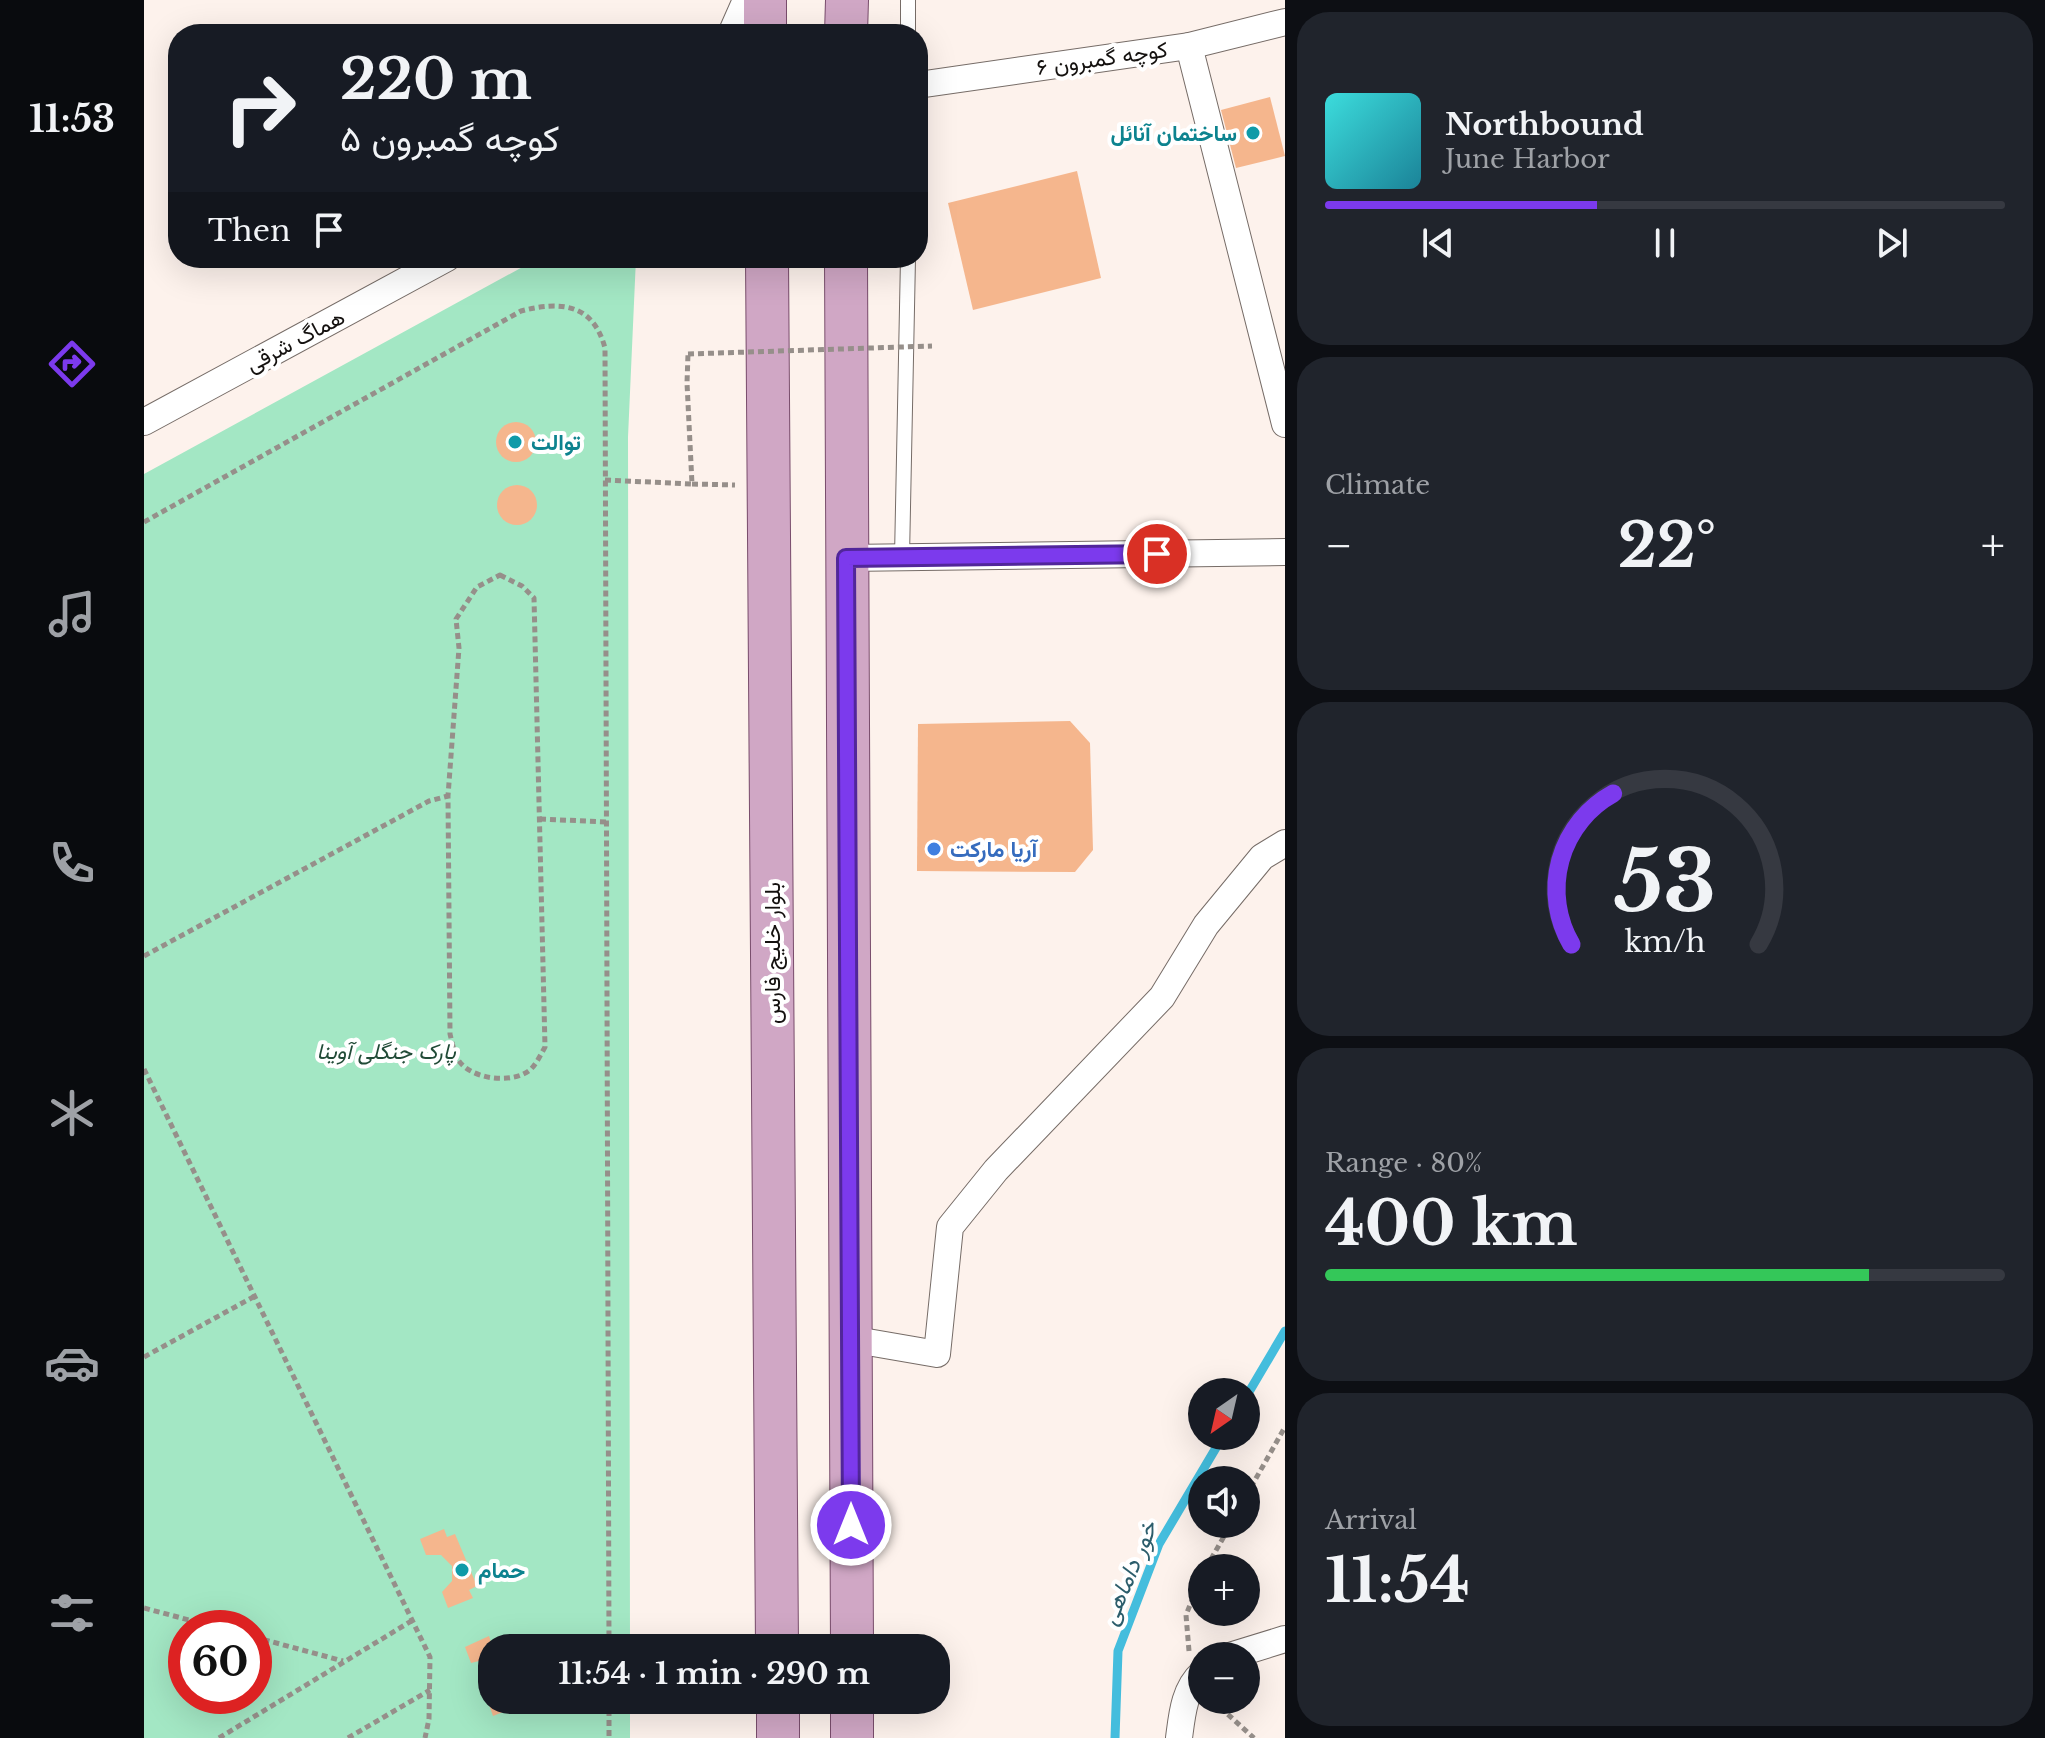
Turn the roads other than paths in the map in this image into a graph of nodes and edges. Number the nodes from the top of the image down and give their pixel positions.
1 (746, 0) edge
2 (765, 0) edge
3 (908, 0) edge
4 (1285, 22) edge
5 (735, 24) edge
6 (765, 24) edge
7 (908, 24) edge
8 (1189, 46) junction
9 (928, 84) edge
10 (429, 268) edge
11 (846, 268) edge
12 (908, 268) edge
13 (767, 277) edge
14 (144, 422) edge
15 (1285, 424) edge
16 (1285, 552) edge
17 (902, 557) junction
18 (846, 558) junction
19 (1285, 843) edge
20 (850, 1339) junction
21 (777, 1634) edge
22 (852, 1634) edge
23 (1285, 1639) edge
24 (1260, 1647) edge
25 (1188, 1708) edge
26 (778, 1714) edge
27 (852, 1714) edge
28 (778, 1738) edge
29 (852, 1738) edge
30 (1179, 1738) edge

1 - 5 street
2 - 6 main road
3 - 7 lane
4 - 8 street, کوچه گمبرون ۶
8 - 9 street, کوچه گمبرون ۶
8 - 15 street
10 - 14 street, هماگ شرقی
11 - 18 main road
12 - 17 lane
13 - 21 main road, بلوار خلیج فارس
16 - 17 street
17 - 18 street
18 - 20 main road
19 - 20 street
20 - 22 main road
23 - 24 street
25 - 30 street
26 - 28 main road
27 - 29 main road

